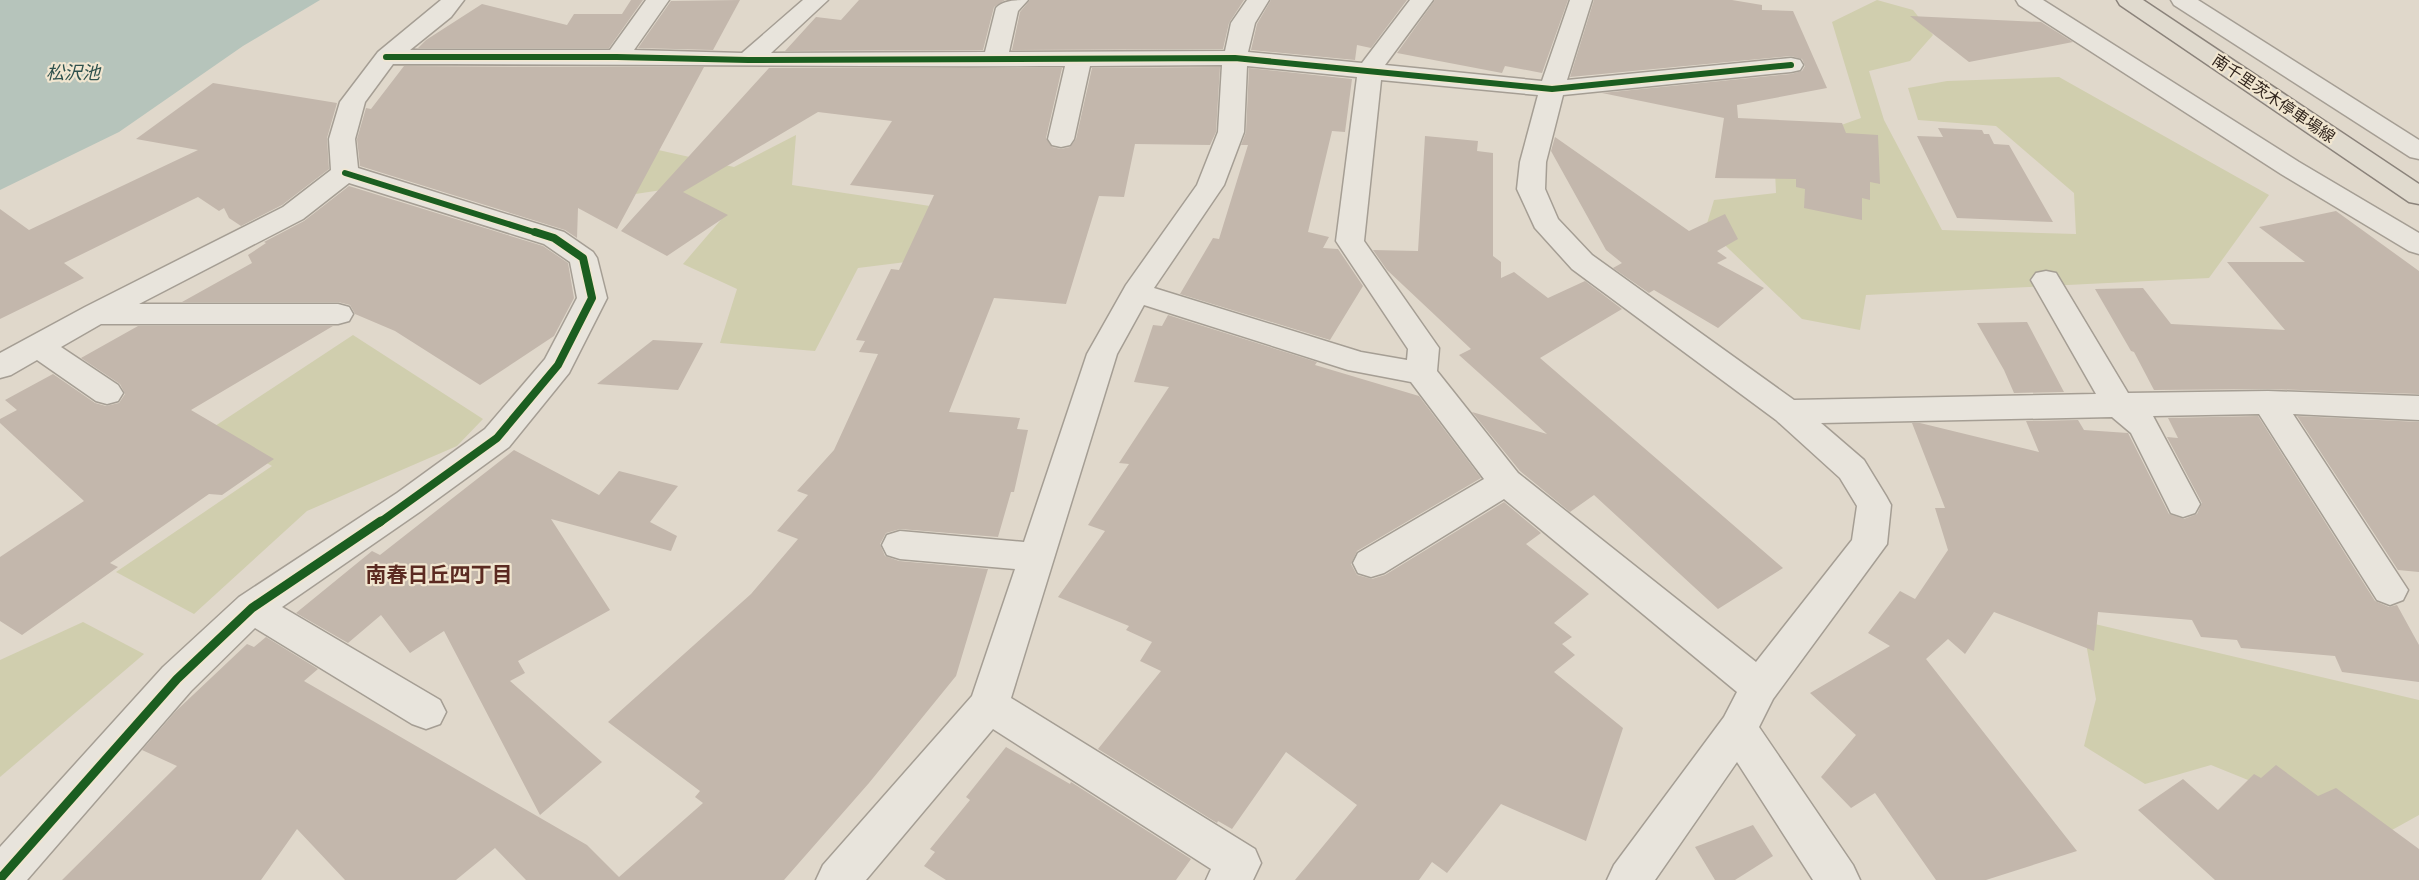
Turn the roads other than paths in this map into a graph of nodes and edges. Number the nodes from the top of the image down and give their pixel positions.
1 (453, 0) edge
2 (658, 0) edge
3 (817, 0) edge
4 (1017, 0) edge
5 (1258, 0) edge
6 (1422, 0) edge
7 (1581, 0) edge
8 (2027, 0) edge
9 (2128, 0) edge
10 (2182, 0) edge
11 (386, 57) junction
12 (617, 57) junction
13 (1235, 58) junction
14 (995, 59) junction
15 (1079, 59) junction
16 (748, 60) junction
17 (1791, 65) dead end
18 (1370, 69) junction
19 (1552, 89) junction
20 (1061, 139) dead end
21 (2419, 151) edge
22 (345, 173) junction
23 (2419, 196) edge
24 (2412, 235) edge
25 (2046, 280) dead end
26 (1136, 292) junction
27 (96, 314) junction
28 (338, 314) dead end
29 (38, 346) junction
30 (0, 367) edge
31 (1421, 373) junction
32 (107, 393) dead end
33 (2268, 402) junction
34 (2118, 404) junction
35 (2419, 408) edge
36 (1787, 412) junction
37 (1506, 482) junction
38 (2183, 504) dead end
39 (900, 545) dead end
40 (1037, 557) junction
41 (1371, 563) dead end
42 (2390, 590) dead end
43 (252, 608) junction
44 (1759, 687) junction
45 (989, 705) junction
46 (426, 712) dead end
47 (1738, 729) junction
48 (0, 879) edge
49 (838, 880) edge
50 (1228, 880) edge
51 (1629, 880) edge
52 (1838, 880) edge

1 - 11 street
2 - 12 street
3 - 16 street
4 - 14 street
5 - 13 street
6 - 18 street
7 - 19 street
8 - 24 street
9 - 23 main road, 南千里茨木停車場線
10 - 21 street
11 - 12 street
11 - 22 street
12 - 16 street
13 - 15 street
13 - 18 street
13 - 26 street
14 - 15 street
14 - 16 street
15 - 20 street
17 - 19 street
18 - 19 street
18 - 31 street
19 - 36 street
22 - 27 street
22 - 43 street
25 - 34 street
26 - 31 street
26 - 40 street
27 - 28 street
27 - 29 street
29 - 30 street
29 - 32 street
31 - 37 street
33 - 34 street
33 - 35 street
33 - 42 street
34 - 36 street
34 - 38 street
36 - 44 street
37 - 41 street
37 - 44 street
39 - 40 street
40 - 45 street
43 - 46 street
43 - 48 street
44 - 47 street
45 - 49 street
45 - 50 street
47 - 51 street
47 - 52 street

